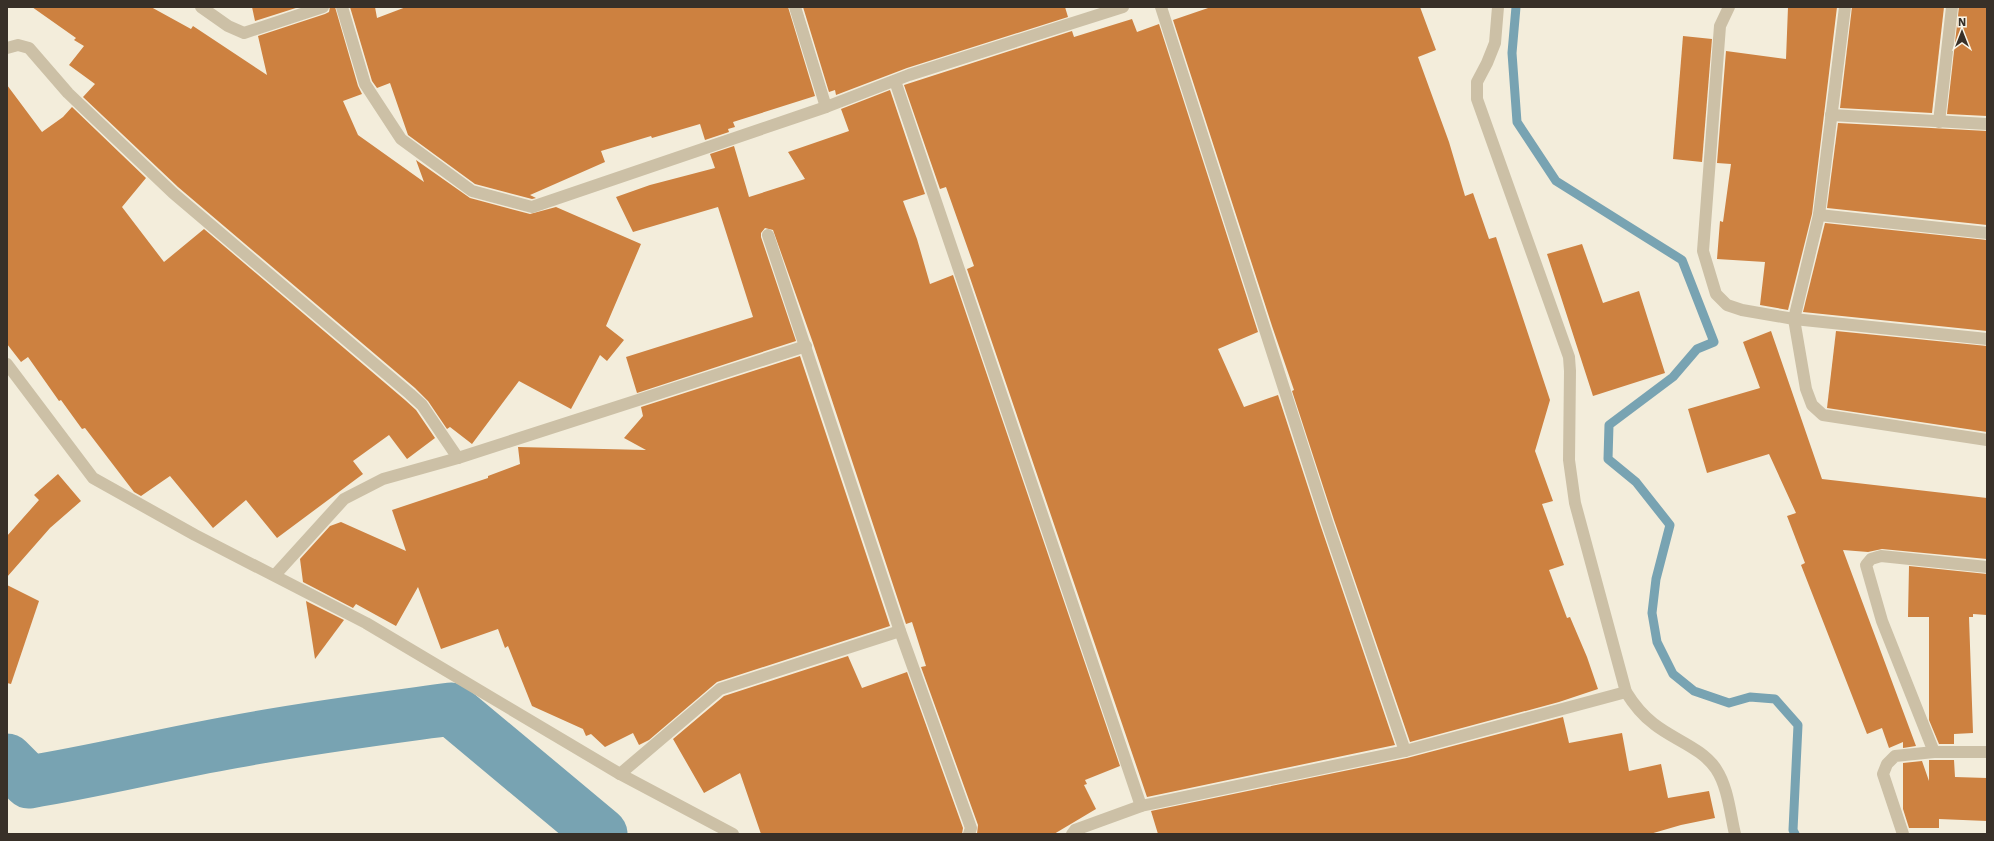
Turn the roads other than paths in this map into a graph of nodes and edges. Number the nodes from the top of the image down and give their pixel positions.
1 (202, 7) edge
2 (323, 7) edge
3 (342, 7) edge
4 (795, 7) edge
5 (1123, 7) edge
6 (1161, 7) edge
7 (1498, 7) edge
8 (1729, 7) edge
9 (1845, 7) edge
10 (1952, 7) edge
11 (7, 48) edge
12 (894, 82) junction
13 (826, 107) junction
14 (1831, 115) junction
15 (1939, 122) junction
16 (1987, 124) edge
17 (1820, 215) junction
18 (1987, 233) edge
19 (768, 235) dead end
20 (1794, 320) junction
21 (1987, 339) edge
22 (806, 346) junction
23 (7, 364) edge
24 (1987, 440) edge
25 (458, 458) junction
26 (1987, 567) edge
27 (275, 575) junction
28 (900, 631) junction
29 (1626, 692) junction
30 (1405, 751) junction
31 (1934, 752) junction
32 (1987, 752) edge
33 (620, 774) junction
34 (1141, 806) junction
35 (733, 834) edge
36 (969, 834) edge
37 (1072, 834) edge
38 (1735, 834) edge
39 (1902, 834) edge

1 - 2 street
3 - 13 street
4 - 13 street
5 - 12 street
6 - 30 street
7 - 29 street
8 - 20 street
9 - 14 street
10 - 15 street
11 - 25 street
12 - 13 street
12 - 34 street
14 - 15 street
14 - 17 street
15 - 16 street
17 - 18 street
17 - 20 street
19 - 22 street
20 - 21 street
20 - 24 street
22 - 25 street
22 - 28 street
23 - 27 street
25 - 27 street
26 - 31 street
27 - 33 street
28 - 33 street
28 - 36 street
29 - 30 street
29 - 38 street
30 - 34 street
31 - 32 street
31 - 39 street
33 - 35 street
34 - 37 street

